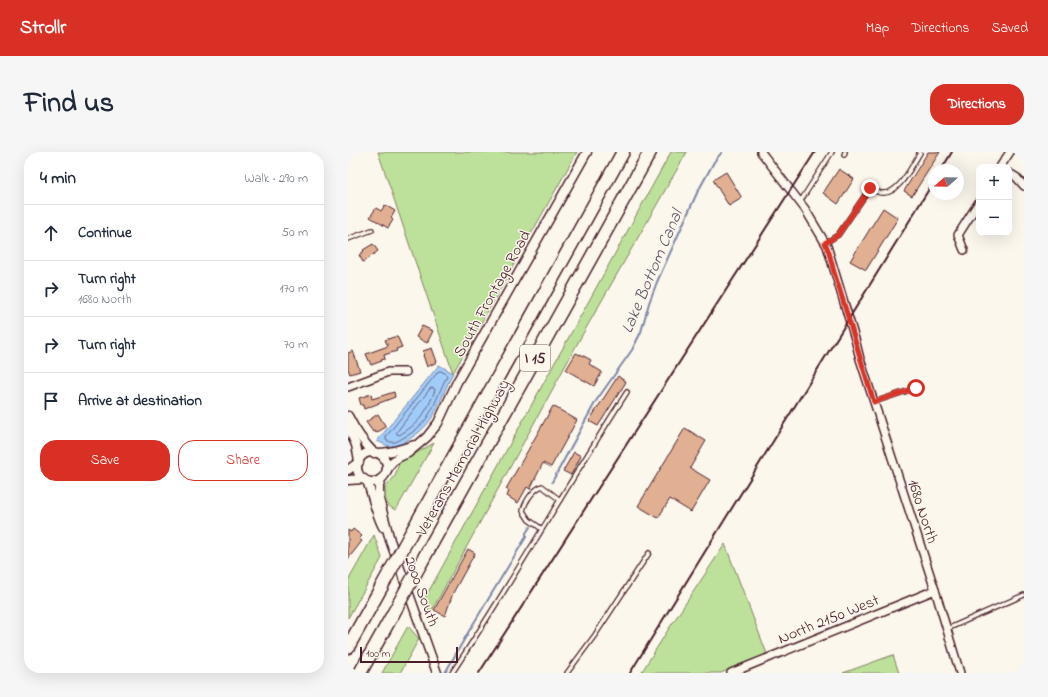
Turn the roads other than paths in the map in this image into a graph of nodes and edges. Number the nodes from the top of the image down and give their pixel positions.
1 (587, 152) edge
2 (623, 152) edge
3 (650, 152) edge
4 (761, 152) edge
5 (832, 152) edge
6 (919, 152) edge
7 (1010, 152) edge
8 (1002, 164) edge
9 (1012, 175) edge
10 (1024, 186) edge
11 (800, 202) junction
12 (976, 207) edge
13 (372, 230) dead end
14 (348, 239) edge
15 (825, 243) junction
16 (964, 250) dead end
17 (406, 372) dead end
18 (348, 387) edge
19 (916, 388) dead end
20 (627, 392) dead end
21 (874, 402) junction
22 (348, 416) edge
23 (348, 428) edge
24 (416, 445) junction
25 (376, 453) junction
26 (359, 461) junction
27 (348, 470) edge
28 (387, 470) junction
29 (381, 479) junction
30 (348, 480) edge
31 (365, 480) junction
32 (560, 500) junction
33 (542, 530) junction
34 (390, 540) junction
35 (649, 553) dead end
36 (935, 590) junction
37 (1024, 596) edge
38 (947, 629) junction
39 (348, 647) edge
40 (360, 673) edge
41 (437, 673) edge
42 (452, 673) edge
43 (567, 673) edge
44 (731, 673) edge
45 (960, 673) edge

1 - 24 street, South Frontage Road
2 - 39 highway, Veterans Memorial Highway / I 15, bridge
3 - 40 highway, Veterans Memorial Highway / I 15, bridge
4 - 11 street, 1680 North
5 - 11 lane
6 - 15 lane
7 - 8 street
9 - 10 street
11 - 15 street, 1680 North
12 - 16 street
13 - 14 lane
15 - 21 street, 1680 North
17 - 18 street
19 - 21 lane
20 - 32 lane
21 - 36 street, 1680 North
22 - 25 street
23 - 26 street
24 - 25 street, South Frontage Road
24 - 28 street, South Frontage Road
25 - 26 street
25 - 28 street
26 - 27 street
26 - 31 street
28 - 29 street
29 - 31 street
29 - 34 street
30 - 31 street
31 - 34 street
32 - 33 lane
32 - 33 lane
33 - 42 lane
34 - 41 street, 2000 South
35 - 43 lane
36 - 38 street, 1680 North
36 - 44 street, North 2150 West
37 - 38 lane
38 - 45 street, 1680 North

